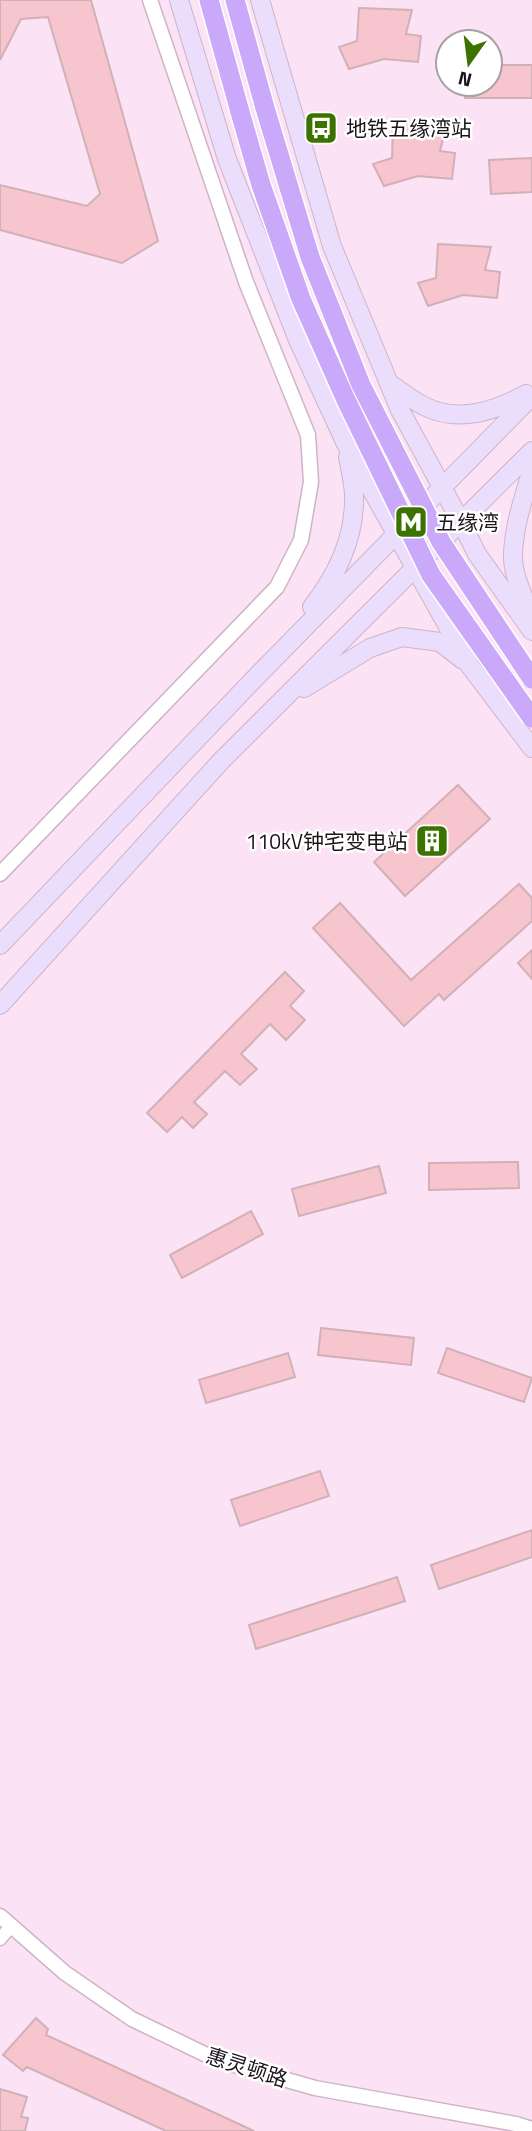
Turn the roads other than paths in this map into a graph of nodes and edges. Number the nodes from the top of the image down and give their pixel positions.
1 (150, 0) edge
2 (179, 0) edge
3 (198, 0) edge
4 (209, 0) edge
5 (235, 0) edge
6 (243, 0) edge
7 (260, 0) edge
8 (232, 82) junction
9 (265, 108) junction
10 (389, 383) junction
11 (532, 394) edge
12 (346, 444) junction
13 (532, 451) edge
14 (532, 469) edge
15 (443, 489) junction
16 (461, 522) junction
17 (397, 535) junction
18 (416, 569) junction
19 (532, 616) edge
20 (532, 631) edge
21 (470, 666) junction
22 (258, 675) junction
23 (532, 679) edge
24 (275, 707) junction
25 (532, 718) edge
26 (532, 748) edge
27 (0, 874) edge
28 (0, 945) edge
29 (0, 1005) edge
30 (0, 1916) edge
31 (11, 1926) junction
32 (0, 1939) edge
33 (532, 2129) edge

1 - 27 street
2 - 12 main road
3 - 8 highway
4 - 8 highway
5 - 9 highway
6 - 9 highway
7 - 10 main road
8 - 25 highway, bridge
9 - 23 highway, bridge
10 - 11 main road
10 - 15 main road
11 - 15 main road
12 - 17 main road
12 - 22 main road
13 - 16 main road
14 - 19 main road
15 - 16 main road
15 - 17 main road
16 - 18 main road
16 - 20 main road
17 - 18 main road
17 - 22 main road
18 - 21 main road
18 - 24 main road
21 - 24 main road
21 - 26 main road
22 - 28 main road
24 - 29 main road
30 - 31 street, 惠灵顿路
31 - 32 street
31 - 33 street, 惠灵顿路

